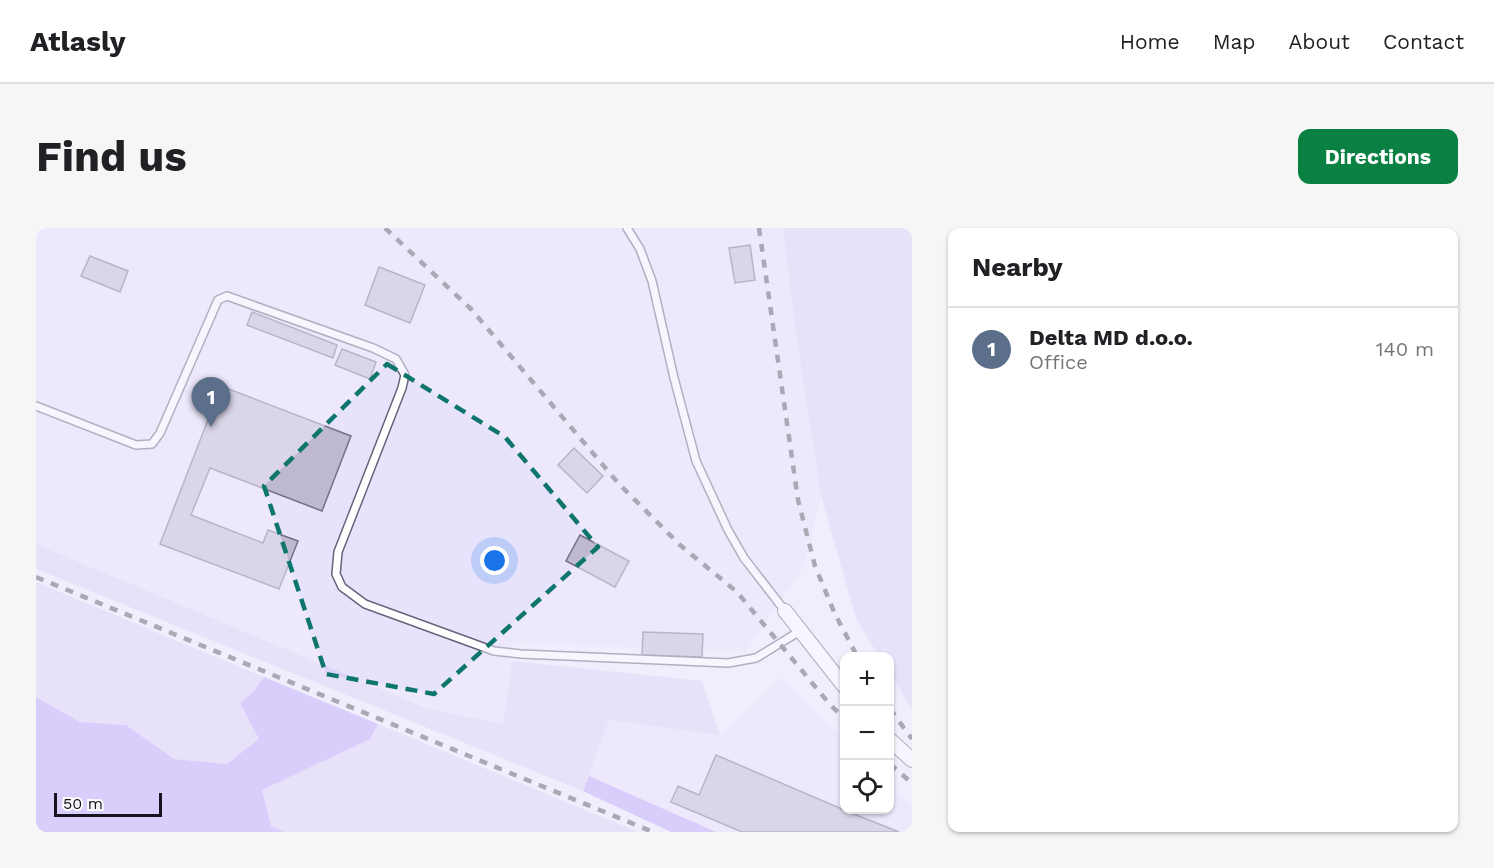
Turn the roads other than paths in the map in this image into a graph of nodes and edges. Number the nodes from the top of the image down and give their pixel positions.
1 (627, 228) edge
2 (36, 406) edge
3 (785, 611) joint
4 (800, 631) junction
5 (840, 681) edge
6 (894, 744) edge
7 (912, 760) edge

1 - 3 lane
2 - 4 lane
3 - 4 street
4 - 5 street
6 - 7 street

